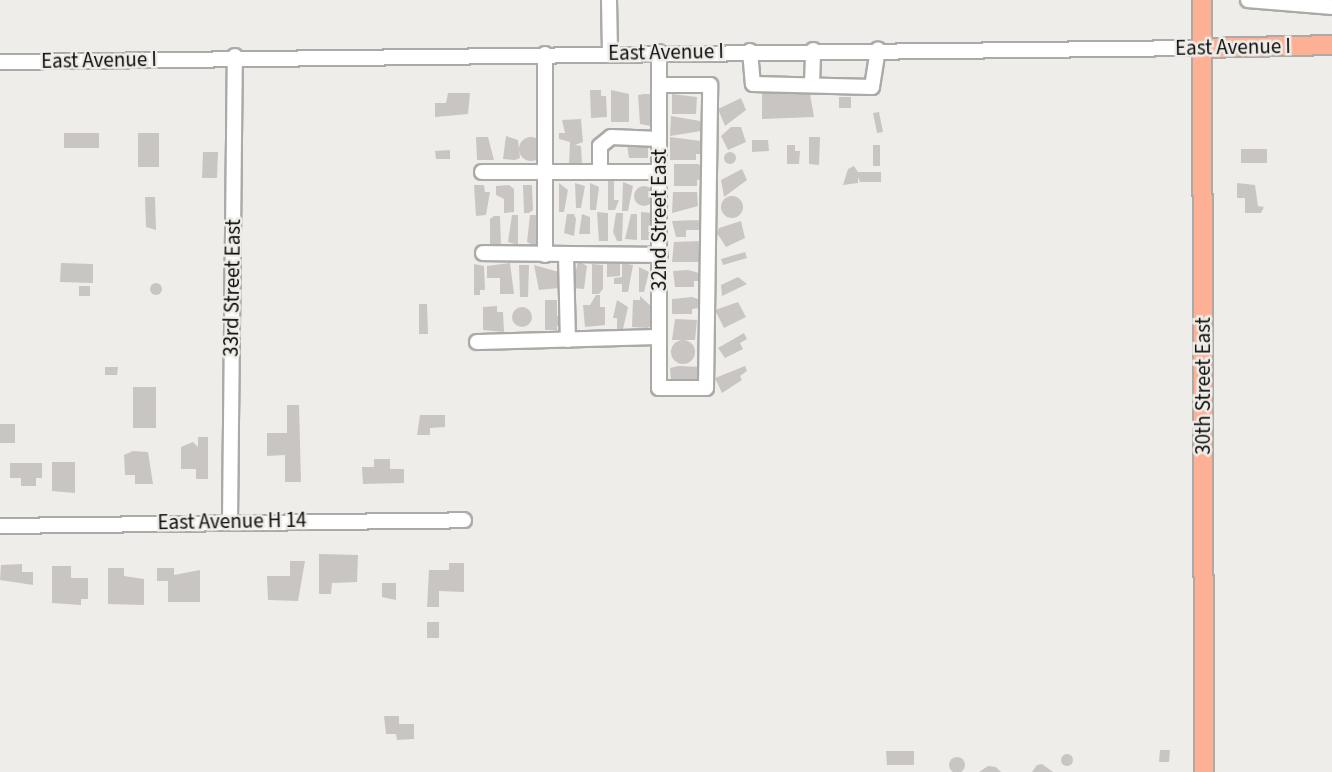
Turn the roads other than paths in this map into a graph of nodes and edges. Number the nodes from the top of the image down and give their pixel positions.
1 (609, 0) edge
2 (1202, 0) edge
3 (1248, 0) edge
4 (1332, 6) edge
5 (1332, 45) edge
6 (1202, 48) junction
7 (813, 50) junction
8 (878, 50) junction
9 (750, 51) junction
10 (659, 52) junction
11 (610, 53) junction
12 (545, 54) junction
13 (235, 57) junction
14 (0, 62) edge
15 (812, 84) junction
16 (659, 85) junction
17 (659, 139) junction
18 (545, 171) junction
19 (600, 171) junction
20 (659, 172) junction
21 (482, 173) dead end
22 (483, 253) dead end
23 (545, 255) junction
24 (566, 255) junction
25 (660, 255) junction
26 (659, 337) junction
27 (568, 340) junction
28 (477, 342) dead end
29 (230, 520) junction
30 (464, 520) dead end
31 (0, 526) edge
32 (1204, 772) edge

1 - 11 street
2 - 6 main road, 30th Street East
3 - 4 street
5 - 6 main road, East Avenue I
6 - 8 street, East Avenue I
6 - 32 main road, 30th Street East
7 - 8 street, East Avenue I
7 - 9 street, East Avenue I
7 - 15 street
8 - 15 street
9 - 10 street, East Avenue I
9 - 15 street
10 - 11 street, East Avenue I
10 - 16 street, 32nd Street East
11 - 12 street, East Avenue I
12 - 13 street, East Avenue I
12 - 18 street
13 - 14 street, East Avenue I
13 - 29 street, 33rd Street East
16 - 17 street, 32nd Street East
16 - 26 street, 32nd Street East
17 - 19 street
17 - 20 street, 32nd Street East
18 - 19 street
18 - 21 street
18 - 23 street
19 - 20 street
20 - 25 street, 32nd Street East
22 - 23 street
23 - 24 street
24 - 25 street
24 - 27 street
25 - 26 street, 32nd Street East
26 - 27 street
27 - 28 street
29 - 30 street, East Avenue H 14
29 - 31 street, East Avenue H 14

